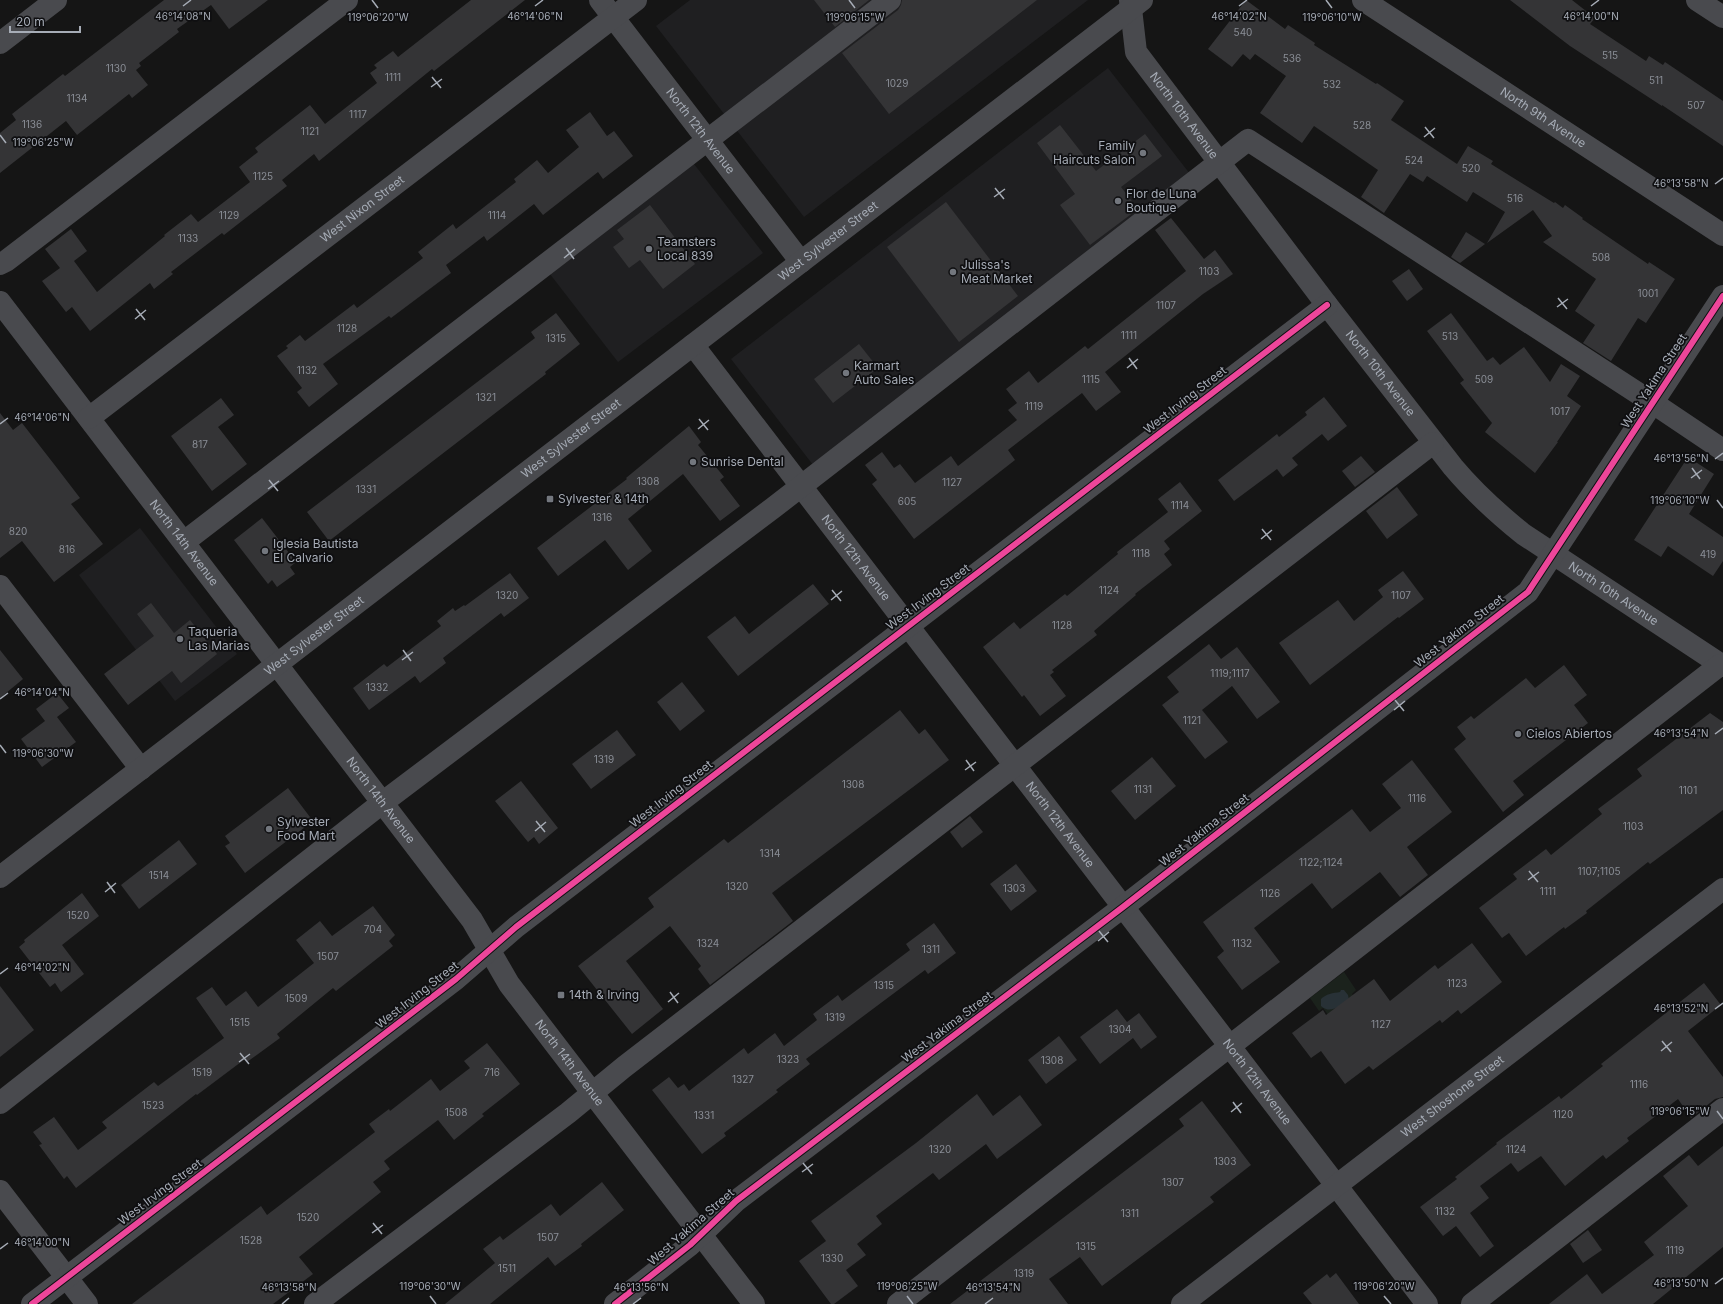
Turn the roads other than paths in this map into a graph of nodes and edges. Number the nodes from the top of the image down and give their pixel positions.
1 (56, 0) edge
2 (347, 0) edge
3 (600, 0) edge
4 (636, 0) edge
5 (890, 0) edge
6 (1363, 0) edge
7 (1697, 0) edge
8 (1134, 3) edge
9 (1723, 17) edge
10 (613, 18) junction
11 (0, 43) edge
12 (707, 140) junction
13 (1219, 162) junction
14 (1723, 235) edge
15 (801, 262) junction
16 (0, 264) edge
17 (1723, 296) edge
18 (0, 302) edge
19 (1327, 305) junction
20 (692, 345) junction
21 (1653, 403) junction
22 (89, 418) junction
23 (1433, 442) junction
24 (1723, 450) edge
25 (800, 486) junction
26 (184, 542) junction
27 (1553, 555) junction
28 (0, 586) edge
29 (908, 626) junction
30 (277, 665) junction
31 (1722, 666) edge
32 (1014, 766) junction
33 (141, 769) junction
34 (382, 803) junction
35 (0, 878) edge
36 (1723, 888) edge
37 (1123, 907) junction
38 (490, 951) junction
39 (1230, 1046) junction
40 (593, 1093) junction
41 (0, 1103) edge
42 (1723, 1109) edge
43 (1336, 1186) junction
44 (0, 1191) edge
45 (701, 1235) junction
46 (66, 1277) junction
47 (32, 1304) edge
48 (87, 1304) edge
49 (314, 1304) edge
50 (615, 1304) edge
51 (754, 1304) edge
52 (898, 1304) edge
53 (1182, 1304) edge
54 (1427, 1304) edge
55 (1472, 1304) edge

1 - 11 street
2 - 16 street
3 - 10 street, North 12th Avenue
4 - 10 street, West Nixon Street
5 - 12 street
6 - 14 street, North 9th Avenue
7 - 9 street
8 - 13 street, North 10th Avenue
8 - 15 street, West Sylvester Street
10 - 12 street, North 12th Avenue
10 - 22 street, West Nixon Street
12 - 15 street, North 12th Avenue
12 - 26 street
13 - 19 street, North 10th Avenue
13 - 21 street
13 - 25 street
15 - 20 street, West Sylvester Street
17 - 21 street, West Yakima Street
18 - 22 street, North 14th Avenue
19 - 23 street, North 10th Avenue
19 - 29 street, West Irving Street
20 - 25 street, North 12th Avenue
20 - 30 street, West Sylvester Street
21 - 24 street
21 - 27 street, West Yakima Street
22 - 26 street, North 14th Avenue
23 - 27 street, North 10th Avenue
23 - 32 street
25 - 29 street, North 12th Avenue
25 - 34 street
26 - 30 street, North 14th Avenue
27 - 31 street, North 10th Avenue
27 - 37 street, West Yakima Street
28 - 33 street
29 - 32 street, North 12th Avenue
29 - 38 street, West Irving Street
30 - 33 street, West Sylvester Street
30 - 34 street, North 14th Avenue
31 - 39 street
32 - 37 street, North 12th Avenue
32 - 40 street
33 - 35 street, West Sylvester Street
34 - 38 street, North 14th Avenue
34 - 41 street
36 - 43 street, West Shoshone Street
37 - 39 street, North 12th Avenue
37 - 45 street, West Yakima Street
38 - 40 street, North 14th Avenue
38 - 46 street, West Irving Street
39 - 43 street, North 12th Avenue
39 - 52 street
40 - 45 street, North 14th Avenue
40 - 49 street
42 - 55 street
43 - 53 street, West Shoshone Street
43 - 54 street, North 12th Avenue
44 - 46 street
45 - 50 street, West Yakima Street
45 - 51 street, North 14th Avenue
46 - 47 street, West Irving Street
46 - 48 street

